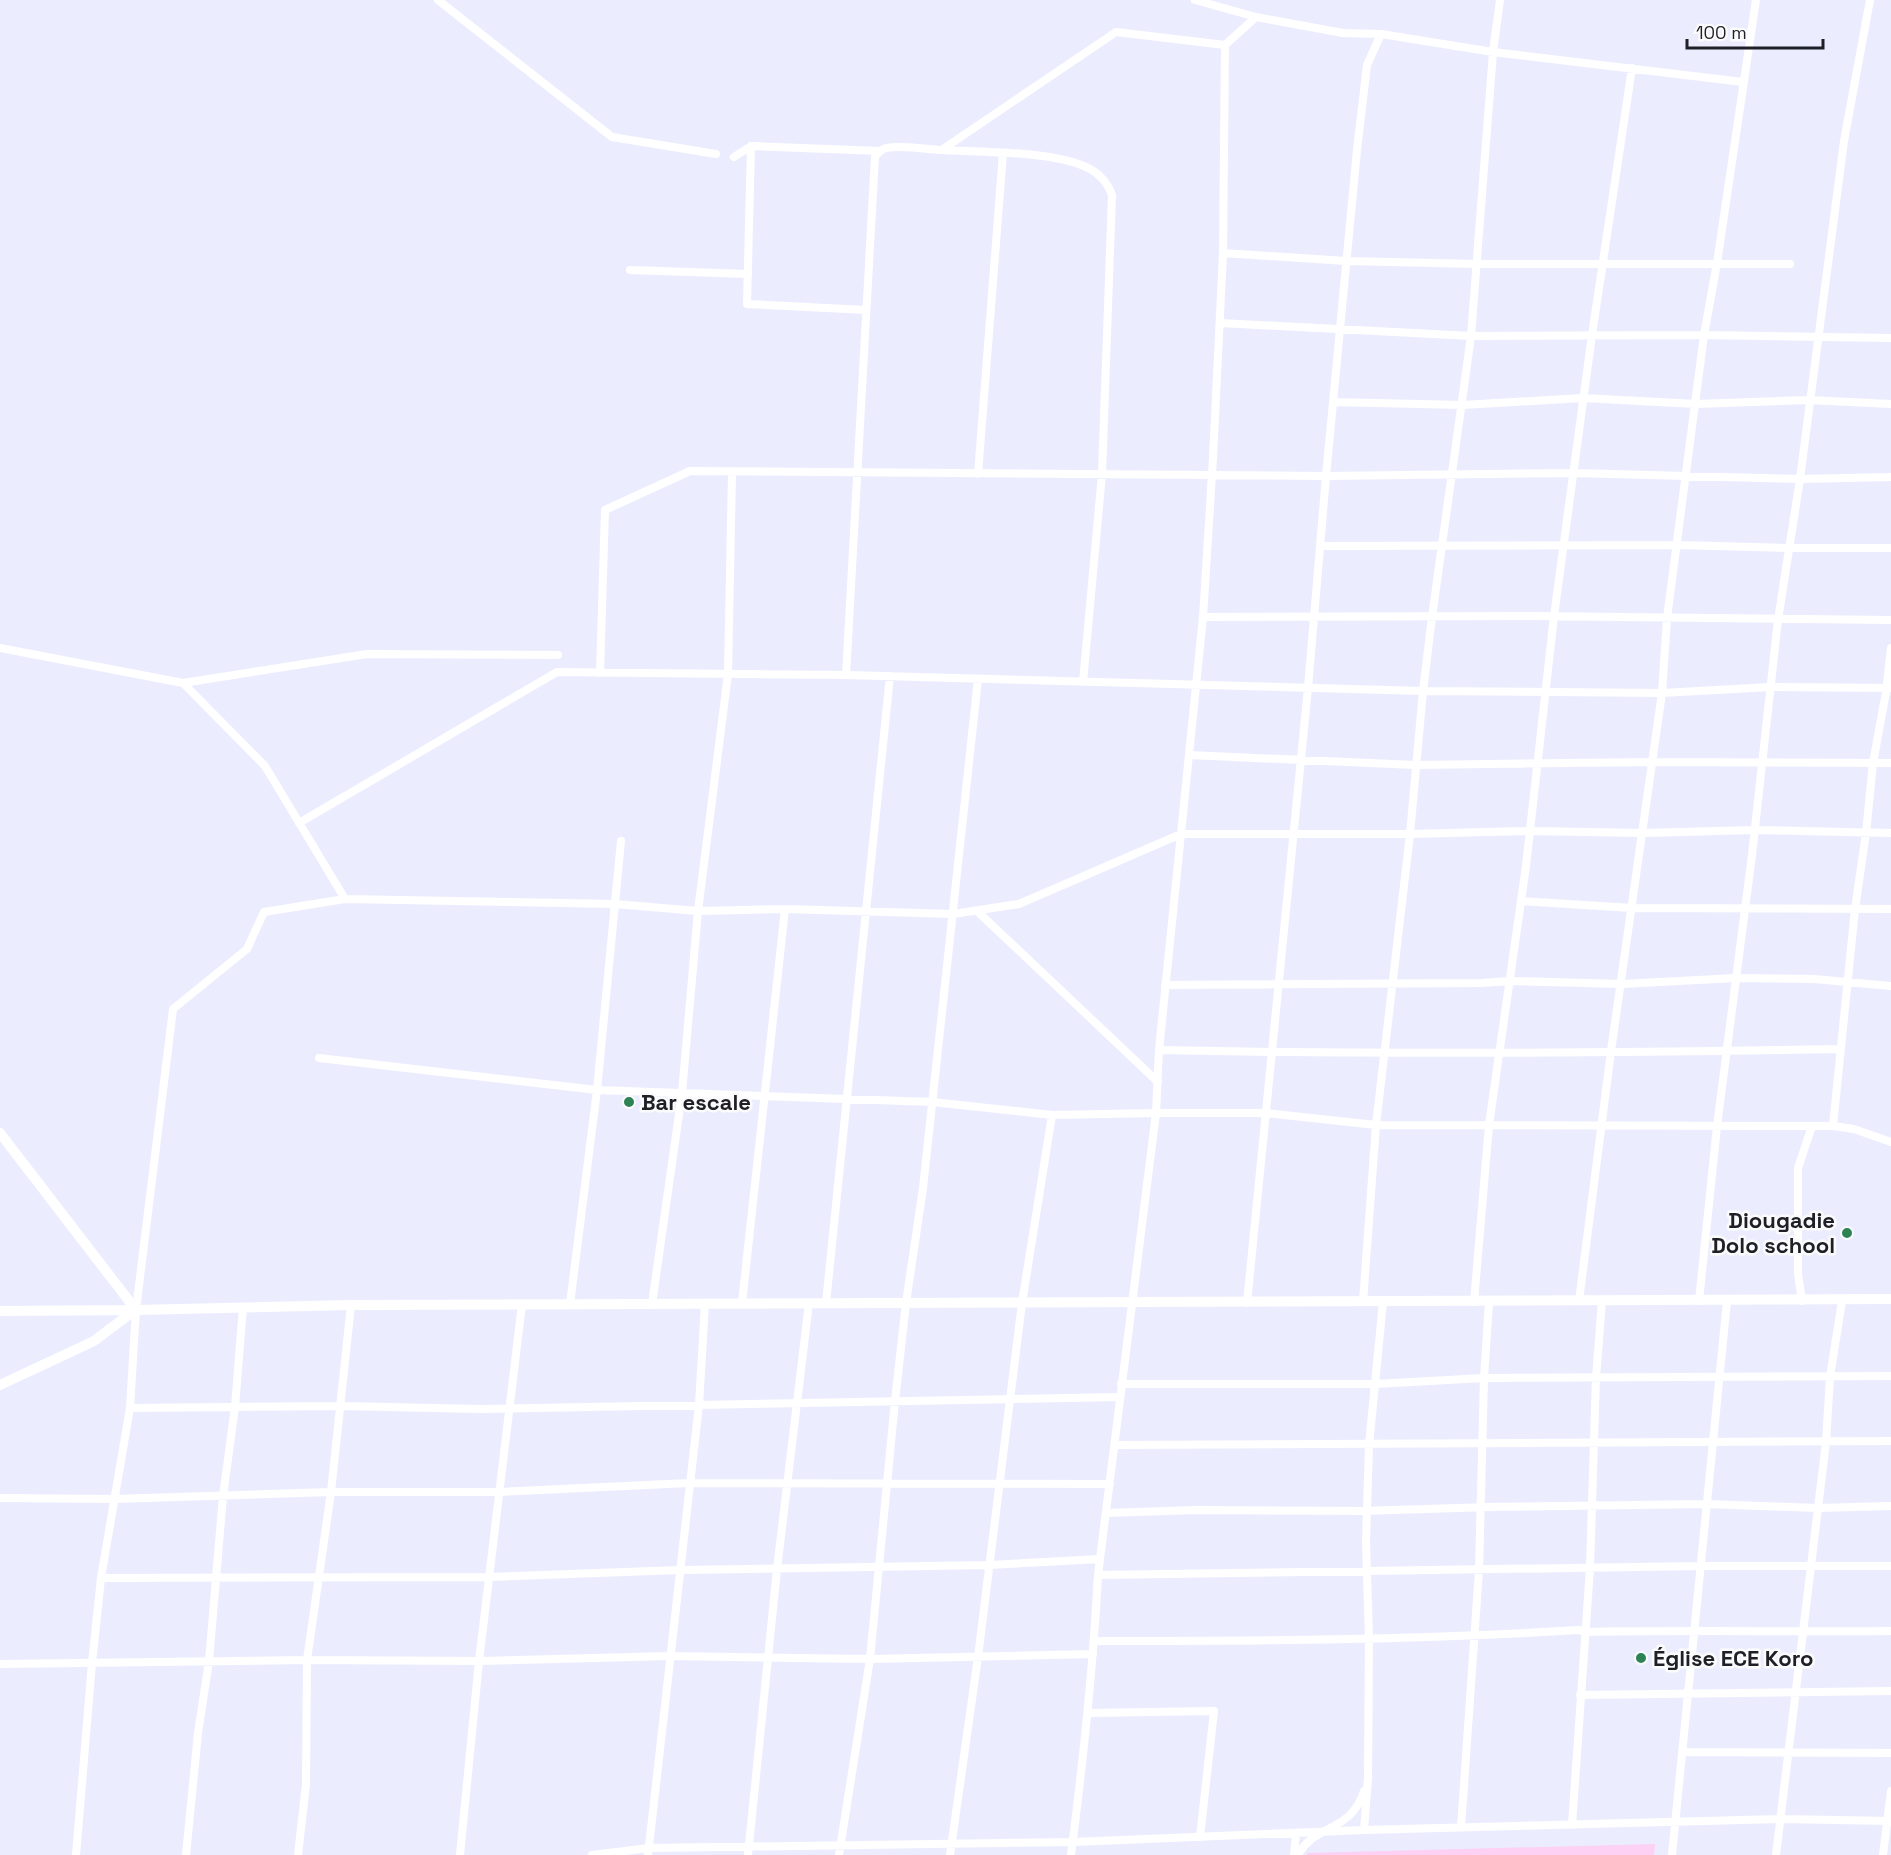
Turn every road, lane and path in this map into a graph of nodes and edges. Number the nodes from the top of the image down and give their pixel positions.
1 (438, 0) edge
2 (1196, 0) edge
3 (1500, 0) edge
4 (1756, 0) edge
5 (1870, 0) edge
6 (1256, 16) junction
7 (1381, 34) junction
8 (1225, 45) junction
9 (1493, 52) junction
10 (1632, 69) junction
11 (1743, 82) junction
12 (751, 146) junction
13 (942, 150) junction
14 (880, 151) junction
15 (1003, 153) junction
16 (716, 154) dead end
17 (734, 157) dead end
18 (1223, 253) junction
19 (1346, 261) junction
20 (1602, 263) junction
21 (1717, 263) junction
22 (1476, 264) junction
23 (1790, 264) dead end
24 (630, 270) dead end
25 (748, 274) junction
26 (866, 310) junction
27 (1220, 322) junction
28 (1340, 328) junction
29 (1592, 335) junction
30 (1704, 335) junction
31 (1472, 336) junction
32 (1819, 337) junction
33 (1891, 338) edge
34 (1583, 398) junction
35 (1809, 400) junction
36 (1333, 402) junction
37 (1696, 404) junction
38 (1891, 404) edge
39 (1462, 405) junction
40 (732, 472) junction
41 (856, 473) junction
42 (1574, 473) junction
43 (978, 474) junction
44 (1102, 474) junction
45 (1452, 474) junction
46 (1212, 475) junction
47 (1326, 476) junction
48 (1685, 476) junction
49 (1891, 477) edge
50 (1800, 478) junction
51 (1678, 545) junction
52 (1320, 546) junction
53 (1563, 546) junction
54 (1442, 547) junction
55 (1790, 548) junction
56 (1891, 548) edge
57 (1431, 616) junction
58 (1554, 616) junction
59 (1203, 617) junction
60 (1315, 617) junction
61 (1667, 618) junction
62 (1778, 620) junction
63 (1891, 620) edge
64 (0, 648) edge
65 (1891, 648) edge
66 (558, 655) dead end
67 (600, 673) junction
68 (728, 674) junction
69 (846, 675) junction
70 (890, 676) junction
71 (978, 679) junction
72 (1083, 682) junction
73 (183, 683) junction
74 (1196, 685) junction
75 (1772, 687) junction
76 (1308, 688) junction
77 (1889, 688) edge
78 (1423, 691) junction
79 (1545, 692) junction
80 (1662, 693) junction
81 (1189, 755) junction
82 (1301, 760) junction
83 (1652, 762) junction
84 (1537, 763) junction
85 (1763, 763) junction
86 (1873, 763) junction
87 (1891, 763) edge
88 (1415, 765) junction
89 (299, 823) junction
90 (1755, 830) junction
91 (1530, 831) junction
92 (1643, 833) junction
93 (1866, 833) junction
94 (1891, 833) edge
95 (1181, 834) junction
96 (1294, 834) junction
97 (1410, 834) junction
98 (621, 841) dead end
99 (345, 899) junction
100 (1521, 901) junction
101 (615, 904) junction
102 (1632, 908) junction
103 (1746, 908) junction
104 (785, 909) junction
105 (1855, 909) junction
106 (1891, 909) edge
107 (698, 911) junction
108 (867, 911) junction
109 (977, 911) junction
110 (953, 914) junction
111 (1736, 978) junction
112 (1510, 981) junction
113 (1847, 981) junction
114 (1391, 982) junction
115 (1278, 984) junction
116 (1622, 984) junction
117 (1166, 985) junction
118 (1891, 986) edge
119 (1840, 1049) junction
120 (1159, 1050) junction
121 (1611, 1051) junction
122 (1727, 1051) junction
123 (1384, 1052) junction
124 (1271, 1053) junction
125 (1500, 1054) junction
126 (319, 1058) dead end
127 (1158, 1082) junction
128 (597, 1090) junction
129 (682, 1093) junction
130 (765, 1096) junction
131 (847, 1099) junction
132 (932, 1102) junction
133 (1156, 1113) junction
134 (1265, 1113) junction
135 (1052, 1115) junction
136 (1376, 1125) junction
137 (1489, 1125) junction
138 (1602, 1126) junction
139 (1718, 1126) junction
140 (1812, 1126) junction
141 (1833, 1126) junction
142 (0, 1133) edge
143 (1891, 1142) edge
144 (1891, 1299) edge
145 (1579, 1301) junction
146 (1602, 1301) junction
147 (1699, 1301) junction
148 (1727, 1301) junction
149 (1802, 1301) junction
150 (1842, 1301) junction
151 (1363, 1302) junction
152 (1383, 1302) junction
153 (1474, 1302) junction
154 (1489, 1302) junction
155 (705, 1303) junction
156 (742, 1303) junction
157 (808, 1303) junction
158 (826, 1303) junction
159 (906, 1303) junction
160 (1022, 1303) junction
161 (1133, 1303) junction
162 (1247, 1303) junction
163 (522, 1304) junction
164 (570, 1304) junction
165 (652, 1304) junction
166 (351, 1305) junction
167 (243, 1307) junction
168 (136, 1310) junction
169 (0, 1311) edge
170 (1891, 1376) edge
171 (1719, 1377) junction
172 (1830, 1377) junction
173 (1484, 1378) junction
174 (1596, 1378) junction
175 (1121, 1384) junction
176 (1375, 1384) junction
177 (0, 1385) edge
178 (1119, 1397) junction
179 (1010, 1399) junction
180 (894, 1401) junction
181 (796, 1403) junction
182 (699, 1405) junction
183 (340, 1406) junction
184 (235, 1407) junction
185 (130, 1408) junction
186 (510, 1409) junction
187 (1891, 1441) edge
188 (1826, 1442) junction
189 (1482, 1443) junction
190 (1593, 1443) junction
191 (1713, 1443) junction
192 (1116, 1445) junction
193 (1369, 1445) junction
194 (689, 1483) junction
195 (787, 1483) junction
196 (886, 1484) junction
197 (999, 1484) junction
198 (1110, 1484) junction
199 (331, 1492) junction
200 (500, 1492) junction
201 (223, 1496) junction
202 (0, 1498) edge
203 (114, 1499) junction
204 (1707, 1504) junction
205 (1591, 1505) junction
206 (1891, 1506) edge
207 (1480, 1507) junction
208 (1818, 1508) junction
209 (1367, 1511) junction
210 (1106, 1513) junction
211 (1100, 1559) junction
212 (989, 1565) junction
213 (1700, 1566) junction
214 (1891, 1566) edge
215 (878, 1567) junction
216 (1811, 1567) junction
217 (1590, 1568) junction
218 (777, 1569) junction
219 (680, 1570) junction
220 (1479, 1570) junction
221 (1366, 1572) junction
222 (1098, 1575) junction
223 (319, 1577) junction
224 (489, 1577) junction
225 (102, 1578) junction
226 (215, 1578) junction
227 (1693, 1629) junction
228 (1891, 1631) edge
229 (1586, 1632) junction
230 (1804, 1632) junction
231 (1476, 1635) junction
232 (1369, 1638) junction
233 (1095, 1641) junction
234 (1094, 1654) junction
235 (670, 1656) junction
236 (978, 1657) junction
237 (768, 1658) junction
238 (870, 1659) junction
239 (307, 1660) junction
240 (479, 1660) junction
241 (209, 1661) junction
242 (92, 1663) junction
243 (0, 1664) edge
244 (1891, 1691) edge
245 (1797, 1692) junction
246 (1687, 1694) junction
247 (1580, 1695) junction
248 (1088, 1713) junction
249 (1682, 1752) junction
250 (1789, 1752) junction
251 (1891, 1753) edge
252 (1368, 1778) junction
253 (1891, 1791) edge
254 (1781, 1819) junction
255 (1889, 1821) edge
256 (1675, 1822) junction
257 (1572, 1825) junction
258 (1461, 1828) junction
259 (1364, 1830) junction
260 (1324, 1832) junction
261 (1296, 1833) junction
262 (1200, 1837) junction
263 (1073, 1842) junction
264 (950, 1843) junction
265 (749, 1851) edge
266 (839, 1851) edge
267 (648, 1852) edge
268 (76, 1855) edge
269 (186, 1855) edge
270 (298, 1855) edge
271 (460, 1855) edge
272 (592, 1855) edge
273 (950, 1855) edge
274 (1071, 1855) edge
275 (1296, 1855) edge
276 (1672, 1855) edge
277 (1776, 1855) edge
278 (1883, 1855) edge

1 - 16 street
2 - 6 street
3 - 9 street
4 - 11 street
5 - 32 street
6 - 7 street
6 - 8 street
7 - 9 street
7 - 19 street
8 - 13 street
8 - 18 street
9 - 10 street
9 - 22 street
10 - 11 street
10 - 20 street
11 - 21 street
12 - 14 street
12 - 17 street
12 - 25 street
13 - 14 street
13 - 15 street
14 - 26 street
15 - 43 street
15 - 44 street
18 - 19 street
18 - 27 street
19 - 22 street
19 - 28 street
20 - 21 street
20 - 22 street
20 - 29 street
21 - 23 street
21 - 30 street
22 - 31 street
24 - 25 street
25 - 26 street
26 - 41 street
27 - 28 street
27 - 46 street
28 - 31 street
28 - 36 street
29 - 30 street
29 - 31 street
29 - 34 street
30 - 32 street
30 - 37 street
31 - 39 street
32 - 33 street
32 - 35 street
34 - 37 street
34 - 39 street
34 - 42 street
35 - 37 street
35 - 38 street
35 - 50 street
36 - 39 street
36 - 47 street
37 - 48 street
39 - 45 street
40 - 41 street
40 - 67 street
40 - 68 street
41 - 43 street
41 - 69 street
42 - 45 street
42 - 48 street
42 - 53 street
43 - 44 street
44 - 46 street
44 - 72 street
45 - 47 street
45 - 54 street
46 - 47 street
46 - 59 street
47 - 52 street
48 - 50 street
48 - 51 street
49 - 50 street
50 - 55 street
51 - 53 street
51 - 55 street
51 - 61 street
52 - 54 street
52 - 60 street
53 - 54 street
53 - 58 street
54 - 57 street
55 - 56 street
55 - 62 street
57 - 58 street
57 - 60 street
57 - 78 street
58 - 61 street
58 - 79 street
59 - 60 street
59 - 74 street
60 - 76 street
61 - 62 street
61 - 80 street
62 - 63 street
62 - 75 street
64 - 73 street
65 - 77 street
66 - 73 street
67 - 68 street
67 - 89 street
68 - 69 street
68 - 107 street
69 - 70 street
70 - 71 street
70 - 108 street
71 - 72 street
71 - 110 street
72 - 74 street
73 - 89 street
74 - 76 street
74 - 81 street
75 - 77 street
75 - 80 street
75 - 85 street
76 - 78 street
76 - 82 street
77 - 86 street
78 - 79 street
78 - 88 street
79 - 80 street
79 - 84 street
80 - 83 street
81 - 82 street
81 - 95 street
82 - 88 street
82 - 96 street
83 - 84 street
83 - 85 street
83 - 92 street
84 - 88 street
84 - 91 street
85 - 86 street
85 - 90 street
86 - 87 street
86 - 93 street
88 - 97 street
89 - 99 street
90 - 92 street
90 - 93 street
90 - 103 street
91 - 92 street
91 - 97 street
91 - 100 street
92 - 102 street
93 - 94 street
93 - 105 street
95 - 96 street
95 - 109 street
95 - 117 street
96 - 97 street
96 - 115 street
97 - 114 street
98 - 101 street
99 - 101 street
99 - 168 street
100 - 102 street
100 - 112 street
101 - 107 street
101 - 128 street
102 - 103 street
102 - 116 street
103 - 105 street
103 - 111 street
104 - 107 street
104 - 108 street
104 - 130 street
105 - 106 street
105 - 113 street
107 - 129 street
108 - 110 street
108 - 131 street
109 - 110 street
109 - 127 street
110 - 132 street
111 - 113 street
111 - 116 street
111 - 122 street
112 - 114 street
112 - 116 street
112 - 125 street
113 - 118 street
113 - 119 street
114 - 115 street
114 - 123 street
115 - 117 street
115 - 124 street
116 - 121 street
117 - 120 street
119 - 122 street
119 - 141 street
120 - 124 street
120 - 127 street
121 - 122 street
121 - 125 street
121 - 138 street
122 - 139 street
123 - 124 street
123 - 125 street
123 - 136 street
124 - 134 street
125 - 137 street
126 - 128 street
127 - 133 street
128 - 129 street
128 - 164 street
129 - 130 street
129 - 165 street
130 - 131 street
130 - 156 street
131 - 132 street
131 - 158 street
132 - 135 street
132 - 159 street
133 - 134 street
133 - 135 street
133 - 161 street
134 - 136 street
134 - 162 street
135 - 160 street
136 - 137 street
136 - 151 street
137 - 138 street
137 - 153 street
138 - 139 street
138 - 145 street
139 - 140 street
139 - 147 street
140 - 141 street
140 - 149 street
141 - 143 street
142 - 168 street
144 - 150 street
145 - 146 street
145 - 154 street
146 - 147 street
146 - 174 street
147 - 148 street
148 - 149 street
148 - 171 street
149 - 150 street
150 - 172 street
151 - 152 street
151 - 162 street
152 - 153 street
152 - 176 street
153 - 154 street
154 - 173 street
155 - 156 street
155 - 165 street
155 - 182 street
156 - 157 street
157 - 158 street
157 - 181 street
158 - 159 street
159 - 160 street
159 - 180 street
160 - 161 street
160 - 179 street
161 - 162 street
161 - 175 street
163 - 164 street
163 - 166 street
163 - 186 street
164 - 165 street
166 - 167 street
166 - 183 street
167 - 168 street
167 - 184 street
168 - 169 street
168 - 177 street
168 - 185 street
170 - 172 street
171 - 172 street
171 - 174 street
171 - 191 street
172 - 188 street
173 - 174 street
173 - 176 street
173 - 189 street
174 - 190 street
175 - 176 street
175 - 178 street
176 - 193 street
178 - 179 street
178 - 192 street
179 - 180 street
179 - 197 street
180 - 181 street
180 - 196 street
181 - 182 street
181 - 195 street
182 - 186 street
182 - 194 street
183 - 184 street
183 - 186 street
183 - 199 street
184 - 185 street
184 - 201 street
185 - 203 street
186 - 200 street
187 - 188 street
188 - 191 street
188 - 208 street
189 - 190 street
189 - 193 street
189 - 207 street
190 - 191 street
190 - 205 street
191 - 204 street
192 - 193 street
192 - 198 street
193 - 209 street
194 - 195 street
194 - 200 street
194 - 219 street
195 - 196 street
195 - 218 street
196 - 197 street
196 - 215 street
197 - 198 street
197 - 212 street
198 - 210 street
199 - 200 street
199 - 201 street
199 - 223 street
200 - 224 street
201 - 203 street
201 - 226 street
202 - 203 street
203 - 225 street
204 - 205 street
204 - 208 street
204 - 213 street
205 - 207 street
205 - 217 street
206 - 208 street
207 - 209 street
207 - 220 street
208 - 216 street
209 - 210 street
209 - 221 street
210 - 211 street
211 - 212 street
211 - 222 street
212 - 215 street
212 - 236 street
213 - 216 street
213 - 217 street
213 - 227 street
214 - 216 street
215 - 218 street
215 - 238 street
216 - 230 street
217 - 220 street
217 - 229 street
218 - 219 street
218 - 237 street
219 - 224 street
219 - 235 street
220 - 221 street
220 - 231 street
221 - 222 street
221 - 232 street
222 - 233 street
223 - 224 street
223 - 226 street
223 - 239 street
224 - 240 street
225 - 226 street
225 - 242 street
226 - 241 street
227 - 229 street
227 - 230 street
227 - 246 street
228 - 230 street
229 - 231 street
229 - 247 street
230 - 245 street
231 - 232 street
231 - 258 street
232 - 233 street
232 - 252 street
233 - 234 street
234 - 236 street
234 - 248 street
235 - 237 street
235 - 240 street
235 - 267 street
236 - 238 street
236 - 264 street
237 - 238 street
237 - 265 street
238 - 266 street
239 - 240 street
239 - 241 street
239 - 270 street
240 - 271 street
241 - 242 street
241 - 269 street
242 - 243 street
242 - 268 street
244 - 245 street
245 - 246 street
245 - 250 street
246 - 247 street
246 - 249 street
247 - 257 street
248 - 262 street
248 - 263 street
249 - 250 street
249 - 256 street
250 - 251 street
250 - 254 street
252 - 259 street
252 - 260 street
253 - 255 street
254 - 255 street
254 - 256 street
254 - 277 street
255 - 278 street
256 - 257 street
256 - 276 street
257 - 258 street
258 - 259 street
259 - 260 street
260 - 261 street
260 - 275 street
261 - 262 street
261 - 275 street
262 - 263 street
263 - 264 street
263 - 274 street
264 - 266 street
264 - 273 street
265 - 266 street
265 - 267 street
267 - 272 street

